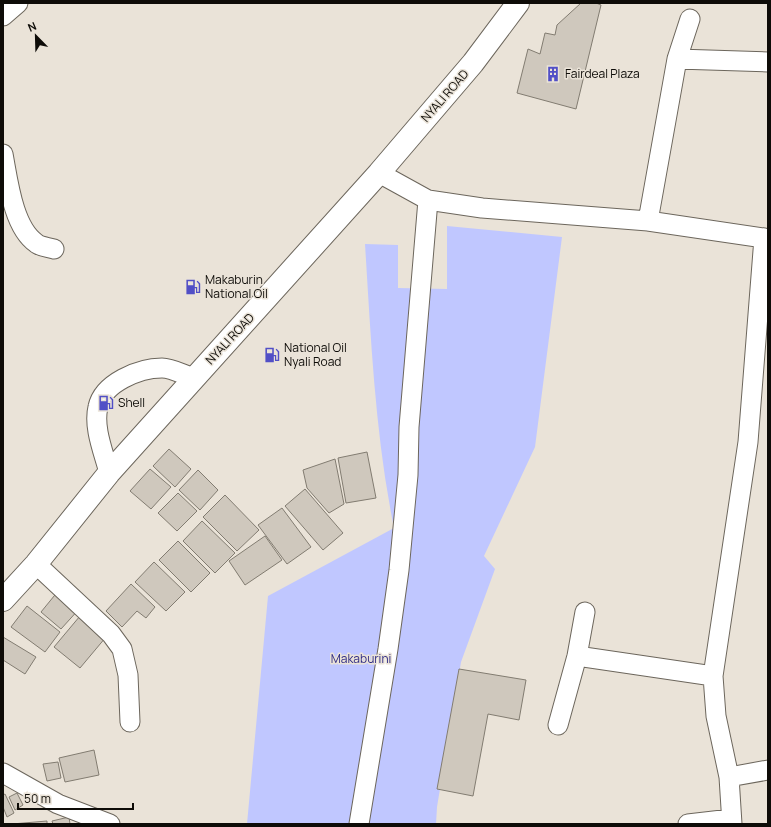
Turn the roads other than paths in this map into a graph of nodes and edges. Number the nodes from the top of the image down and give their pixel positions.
1 (18, 3) edge
2 (512, 5) edge
3 (3, 16) edge
4 (690, 19) dead end
5 (677, 59) junction
6 (768, 62) edge
7 (3, 154) edge
8 (379, 173) junction
9 (428, 200) junction
10 (648, 221) junction
11 (766, 238) edge
12 (54, 249) dead end
13 (194, 378) junction
14 (109, 473) junction
15 (36, 564) junction
16 (3, 600) edge
17 (585, 612) dead end
18 (577, 656) junction
19 (713, 676) junction
20 (130, 722) dead end
21 (558, 725) dead end
22 (768, 770) edge
23 (3, 773) edge
24 (729, 777) junction
25 (731, 822) edge
26 (110, 824) edge
27 (359, 824) edge
28 (688, 824) edge

1 - 3 street
2 - 8 highway, NYALI ROAD
4 - 5 street
5 - 6 street
5 - 10 street
7 - 12 street
8 - 9 street
8 - 13 highway, NYALI ROAD
9 - 10 street
9 - 27 street
10 - 11 street
11 - 19 street
13 - 14 highway, NYALI ROAD
13 - 14 street
14 - 15 highway, NYALI ROAD
15 - 16 highway, NYALI ROAD
15 - 20 street
17 - 18 street
18 - 19 street
18 - 21 street
19 - 24 street
22 - 24 street
23 - 26 street
24 - 25 street
25 - 28 street

